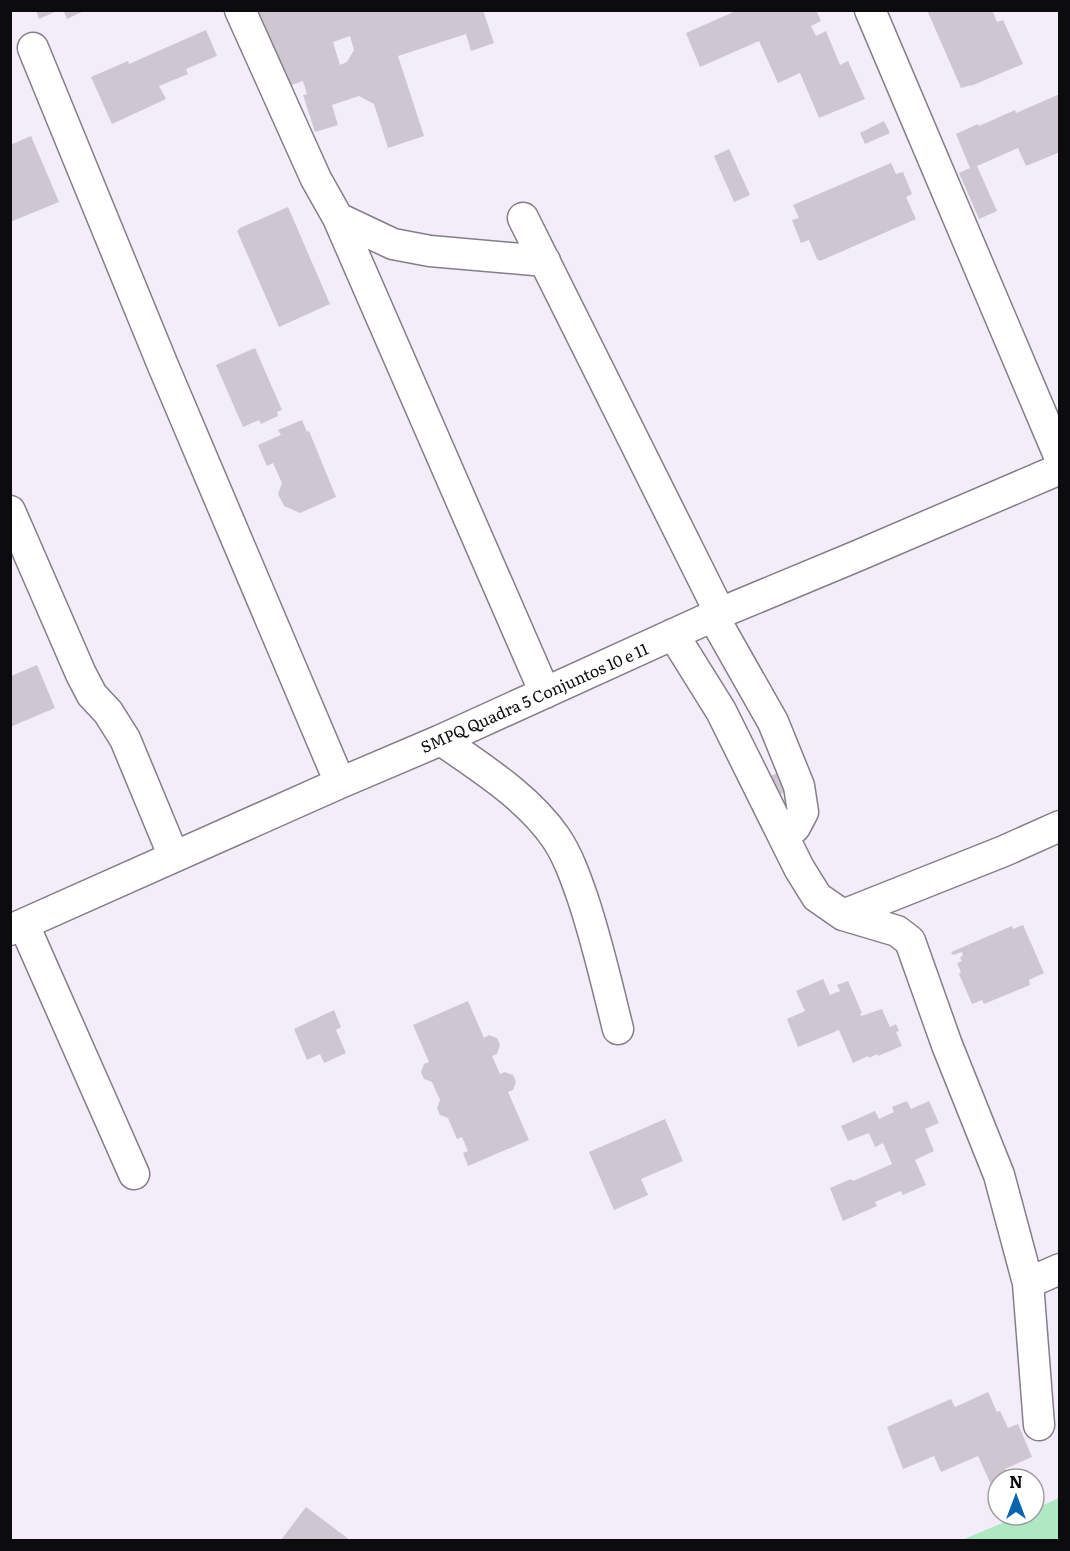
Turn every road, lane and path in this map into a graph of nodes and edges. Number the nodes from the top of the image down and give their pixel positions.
1 (240, 10) edge
2 (870, 10) edge
3 (33, 48) dead end
4 (338, 218) junction
5 (523, 218) dead end
6 (545, 261) junction
7 (1059, 458) edge
8 (1059, 469) edge
9 (10, 512) edge
10 (716, 614) junction
11 (674, 634) junction
12 (545, 693) junction
13 (441, 740) junction
14 (339, 783) junction
15 (1059, 826) edge
16 (784, 837) junction
17 (174, 857) junction
18 (843, 915) junction
19 (17, 927) edge
20 (618, 1029) dead end
21 (134, 1174) dead end
22 (1059, 1269) edge
23 (1028, 1283) junction
24 (1039, 1425) dead end

1 - 4 street
2 - 7 street
3 - 14 street
4 - 6 street
4 - 12 street
5 - 6 street
6 - 10 street
8 - 10 street, SMPQ Quadra 5 Conjuntos 10 e 11
9 - 17 street
10 - 11 street, SMPQ Quadra 5 Conjuntos 10 e 11
10 - 16 street
11 - 12 street, SMPQ Quadra 5 Conjuntos 10 e 11
11 - 16 street
12 - 13 street, SMPQ Quadra 5 Conjuntos 10 e 11
13 - 14 street, SMPQ Quadra 5 Conjuntos 10 e 11
13 - 20 street
14 - 17 street, SMPQ Quadra 5 Conjuntos 10 e 11
15 - 18 street
16 - 18 street
17 - 19 street, SMPQ Quadra 5 Conjuntos 10 e 11
18 - 23 street
19 - 21 street
22 - 23 street
23 - 24 street

